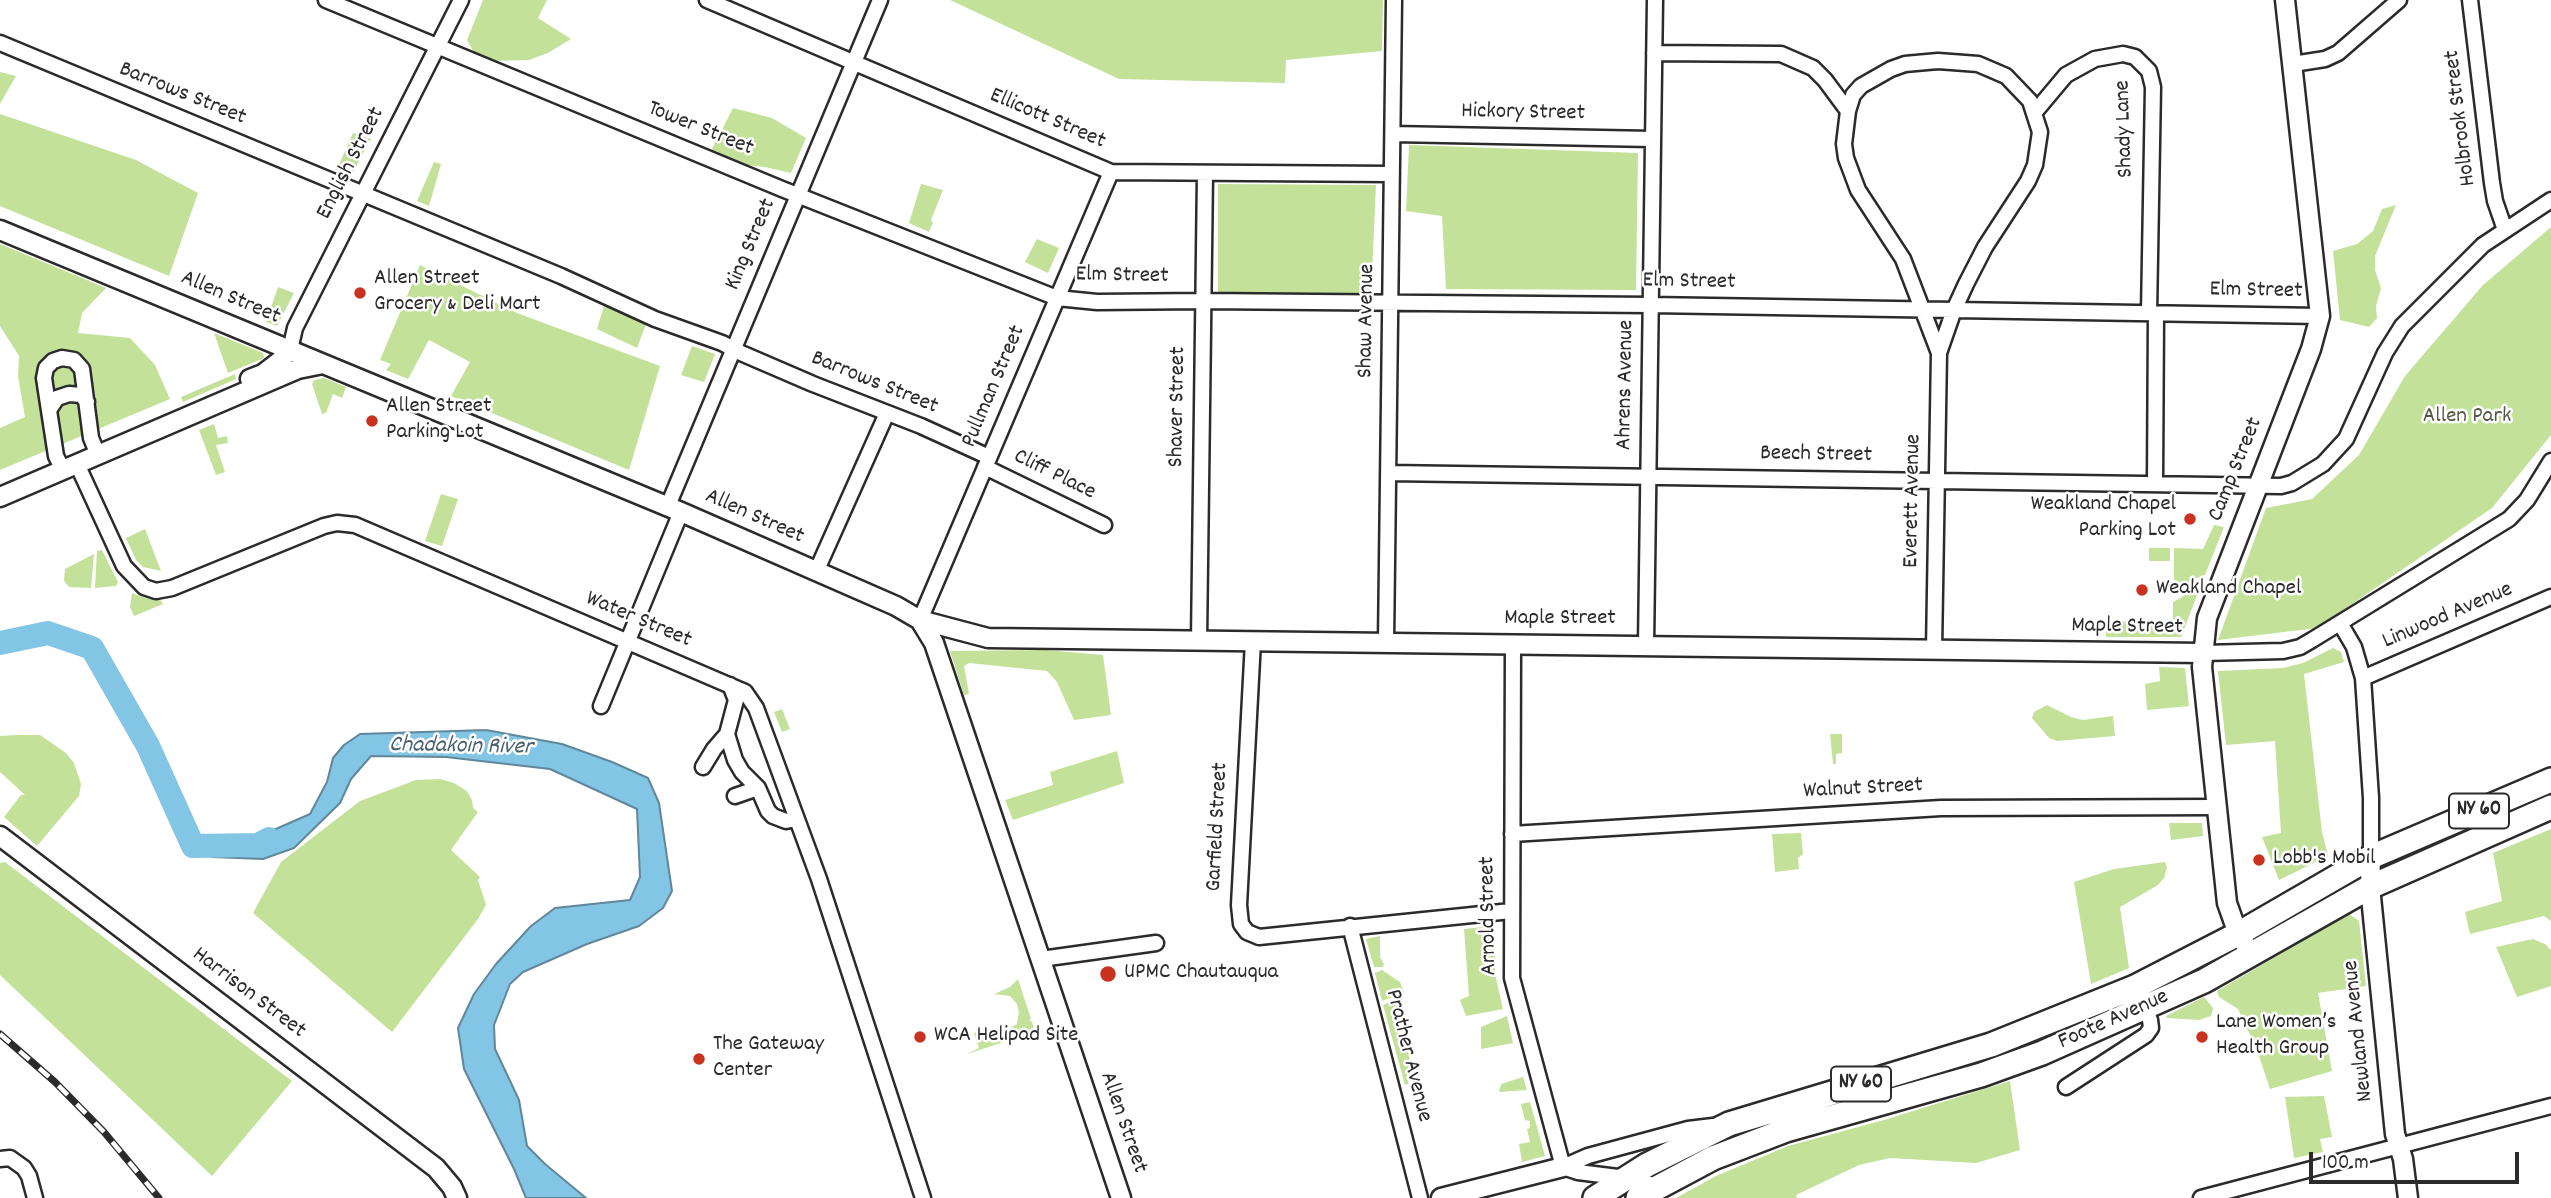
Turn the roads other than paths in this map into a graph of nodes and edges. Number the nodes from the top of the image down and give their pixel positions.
1 (327, 0) edge
2 (460, 0) edge
3 (707, 0) edge
4 (880, 0) edge
5 (1394, 0) edge
6 (1655, 0) edge
7 (2285, 0) edge
8 (2399, 0) edge
9 (2470, 0) edge
10 (0, 43) edge
11 (438, 47) junction
12 (1654, 53) junction
13 (854, 63) junction
14 (2293, 64) junction
15 (1848, 111) junction
16 (2035, 112) junction
17 (1392, 134) junction
18 (1652, 139) junction
19 (1111, 172) junction
20 (1205, 174) junction
21 (1392, 174) junction
22 (361, 194) junction
23 (798, 195) junction
24 (2551, 200) edge
25 (0, 230) edge
26 (2505, 230) junction
27 (1057, 298) junction
28 (1203, 301) junction
29 (1391, 303) junction
30 (1651, 305) junction
31 (1922, 310) junction
32 (1954, 310) junction
33 (2153, 314) junction
34 (2320, 316) junction
35 (732, 348) junction
36 (289, 350) junction
37 (1939, 353) junction
38 (324, 363) junction
39 (280, 377) junction
40 (232, 399) junction
41 (88, 402) junction
42 (49, 410) junction
43 (887, 413) junction
44 (98, 455) junction
45 (2551, 461) edge
46 (987, 462) junction
47 (70, 467) junction
48 (1388, 473) junction
49 (1649, 477) junction
50 (1936, 480) junction
51 (2155, 483) junction
52 (2257, 484) junction
53 (0, 497) edge
54 (674, 510) junction
55 (1104, 525) dead end
56 (816, 572) junction
57 (2551, 597) edge
58 (920, 620) junction
59 (2340, 623) junction
60 (628, 641) junction
61 (1199, 641) junction
62 (1253, 641) junction
63 (1386, 642) junction
64 (1646, 645) junction
65 (1934, 650) junction
66 (1513, 651) junction
67 (2203, 653) junction
68 (2363, 678) junction
69 (730, 685) junction
70 (601, 706) dead end
71 (727, 734) junction
72 (703, 767) dead end
73 (2551, 780) edge
74 (758, 788) junction
75 (735, 796) dead end
76 (2216, 807) junction
77 (2551, 807) edge
78 (796, 819) junction
79 (1512, 834) junction
80 (0, 836) edge
81 (2371, 857) junction
82 (2370, 887) junction
83 (1511, 911) junction
84 (1350, 926) junction
85 (2238, 934) junction
86 (1156, 943) dead end
87 (2252, 954) junction
88 (1041, 959) junction
89 (2135, 987) junction
90 (2146, 1008) junction
91 (2066, 1087) dead end
92 (2551, 1106) edge
93 (1729, 1125) junction
94 (2399, 1146) junction
95 (0, 1159) edge
96 (1563, 1167) junction
97 (1626, 1178) junction
98 (1648, 1192) edge
99 (2208, 1197) edge
100 (35, 1198) edge
101 (457, 1198) edge
102 (923, 1198) edge
103 (1121, 1198) edge
104 (1420, 1198) edge
105 (1441, 1198) edge
106 (1595, 1198) edge
107 (2408, 1198) edge

1 - 11 street, Tower Street
2 - 11 street, English Street
3 - 13 street, Ellicott Street
4 - 13 street, King Street
5 - 17 street, Shaw Avenue
6 - 12 street, Ahrens Avenue
7 - 14 street, Camp Street
8 - 14 street
9 - 26 street, Holbrook Street
10 - 22 street, Barrows Street
11 - 22 street, English Street
11 - 23 street, Tower Street
12 - 15 street
12 - 18 street, Ahrens Avenue
13 - 19 street, Ellicott Street
13 - 23 street, King Street
14 - 34 street, Camp Street
15 - 16 street
15 - 31 street
16 - 32 street
16 - 33 street, Shady Lane
17 - 18 street, Hickory Street
17 - 21 street, Shaw Avenue
18 - 30 street, Ahrens Avenue
19 - 20 street, Ellicott Street
19 - 27 street, Pullman Street
20 - 21 street, Ellicott Street
20 - 28 street, Shaver Street
21 - 29 street, Shaw Avenue
22 - 35 street, Barrows Street
22 - 36 street, English Street
23 - 27 street, Tower Street
23 - 35 street, King Street
24 - 26 street, Beech Street
25 - 36 street, Allen Street
26 - 52 street, Beech Street
27 - 28 street, Elm Street
27 - 46 street, Pullman Street
28 - 29 street, Elm Street
28 - 61 street, Shaver Street
29 - 30 street, Elm Street
29 - 48 street, Shaw Avenue
30 - 31 street, Elm Street
30 - 49 street, Ahrens Avenue
31 - 32 street, Elm Street
31 - 37 street
32 - 33 street, Elm Street
32 - 37 street
33 - 34 street, Elm Street
33 - 51 street, Shady Lane
34 - 52 street, Camp Street
35 - 43 street, Barrows Street
35 - 54 street, King Street
36 - 38 street, Allen Street
36 - 39 street
36 - 40 street
37 - 50 street, Everett Avenue
38 - 39 street
38 - 54 street, Allen Street
39 - 40 street
40 - 44 street
41 - 42 street
41 - 42 street
41 - 44 street
42 - 47 street
43 - 46 street, Barrows Street
43 - 56 street
44 - 47 street
45 - 59 street
46 - 55 street, Cliff Place
46 - 58 street, Pullman Street
47 - 53 street
47 - 60 street, Water Street
48 - 49 street, Beech Street
48 - 63 street, Shaw Avenue
49 - 50 street, Beech Street
49 - 64 street, Ahrens Avenue
50 - 51 street, Beech Street
50 - 65 street, Everett Avenue
51 - 52 street, Beech Street
52 - 67 street, Camp Street
54 - 56 street, Allen Street
54 - 60 street, King Street
56 - 58 street, Allen Street
57 - 68 street, Linwood Avenue
58 - 61 street, Maple Street
58 - 88 street, Allen Street
59 - 67 street
59 - 68 street
60 - 69 street, Water Street
60 - 70 street, King Street
61 - 62 street, Maple Street
62 - 63 street, Maple Street
62 - 84 street, Garfield Street
63 - 66 street, Maple Street
64 - 65 street, Maple Street
64 - 66 street, Maple Street
65 - 67 street, Maple Street
66 - 79 street, Arnold Street
67 - 76 street, Camp Street
68 - 81 street
69 - 71 street
69 - 78 street, Water Street
71 - 72 street
71 - 74 street
73 - 81 highway, Foote Avenue / NY 60
74 - 75 street
74 - 78 street
76 - 79 street, Walnut Street
76 - 85 street, Camp Street
77 - 82 highway, Foote Avenue / NY 60
78 - 102 street, Water Street
79 - 83 street, Arnold Street
80 - 101 street, Harrison Street
81 - 82 street, Newland Avenue
81 - 85 highway, Foote Avenue / NY 60
82 - 87 highway, Foote Avenue / NY 60
82 - 94 street, Newland Avenue
83 - 84 street
83 - 96 street, Arnold Street
84 - 104 street, Prather Avenue
85 - 87 street, Camp Street
85 - 89 highway, Foote Avenue / NY 60
86 - 88 street
87 - 90 highway, Foote Avenue / NY 60
88 - 103 street, Allen Street
89 - 90 street
89 - 93 highway, Foote Avenue / NY 60
90 - 91 street
90 - 98 highway, Foote Avenue / NY 60
92 - 94 street
93 - 96 street, Foote Avenue
93 - 97 highway, Foote Avenue / NY 60
94 - 99 street
94 - 107 street, Newland Avenue
95 - 100 street
96 - 97 street, Foote Avenue
96 - 105 street, Foote Avenue
97 - 98 street, Foote Avenue
97 - 106 highway, Foote Avenue / NY 60

